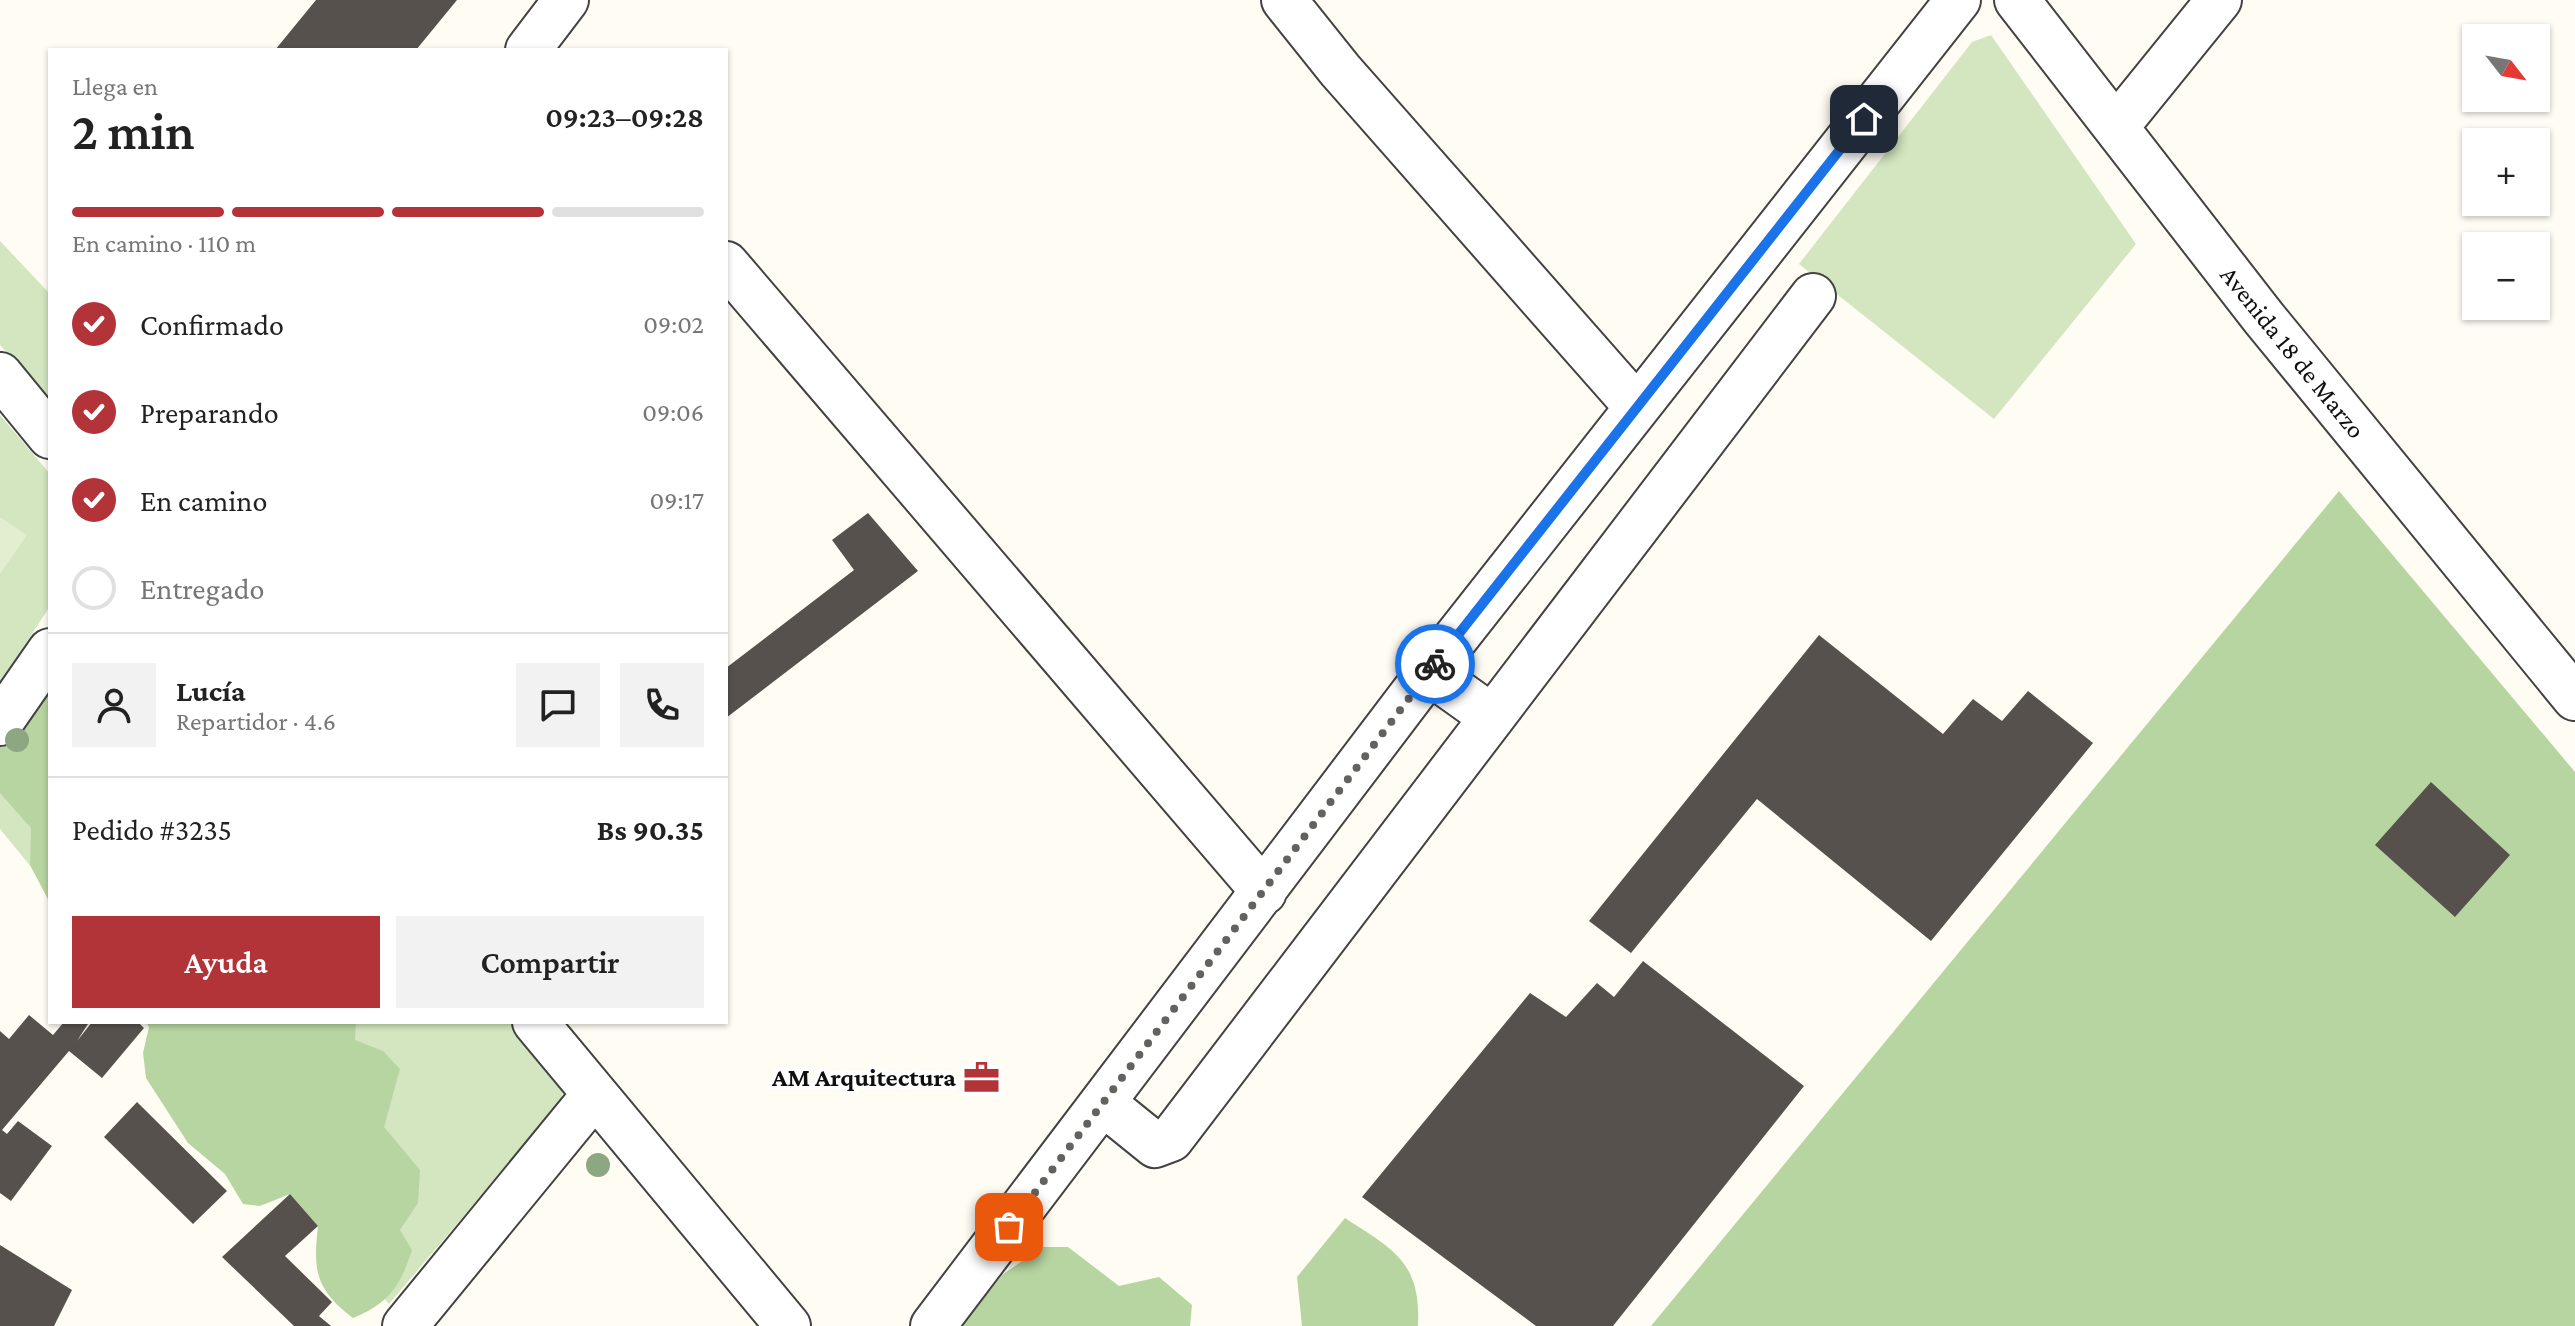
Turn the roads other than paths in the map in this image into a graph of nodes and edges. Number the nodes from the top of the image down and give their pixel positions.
1 (566, 0) edge
2 (1284, 0) edge
3 (1958, 0) edge
4 (2017, 0) edge
5 (2219, 0) edge
6 (535, 47) edge
7 (2116, 127) junction
8 (728, 266) edge
9 (1813, 296) dead end
10 (0, 375) edge
11 (1636, 406) junction
12 (48, 434) edge
13 (48, 654) edge
14 (1429, 672) junction
15 (2575, 698) edge
16 (1492, 717) junction
17 (0, 723) edge
18 (1264, 892) junction
19 (537, 1024) edge
20 (595, 1094) junction
21 (1103, 1103) junction
22 (405, 1326) edge
23 (788, 1326) edge
24 (933, 1326) edge

1 - 6 street
2 - 11 street
3 - 11 street
4 - 7 street, Avenida 18 de Marzo
5 - 7 street
7 - 15 street, Avenida 18 de Marzo
8 - 18 street
9 - 16 street
10 - 12 street
11 - 14 street
13 - 17 street
14 - 16 street
14 - 18 street
16 - 21 street
18 - 21 street
19 - 20 street
20 - 22 street
20 - 23 street
21 - 24 street

